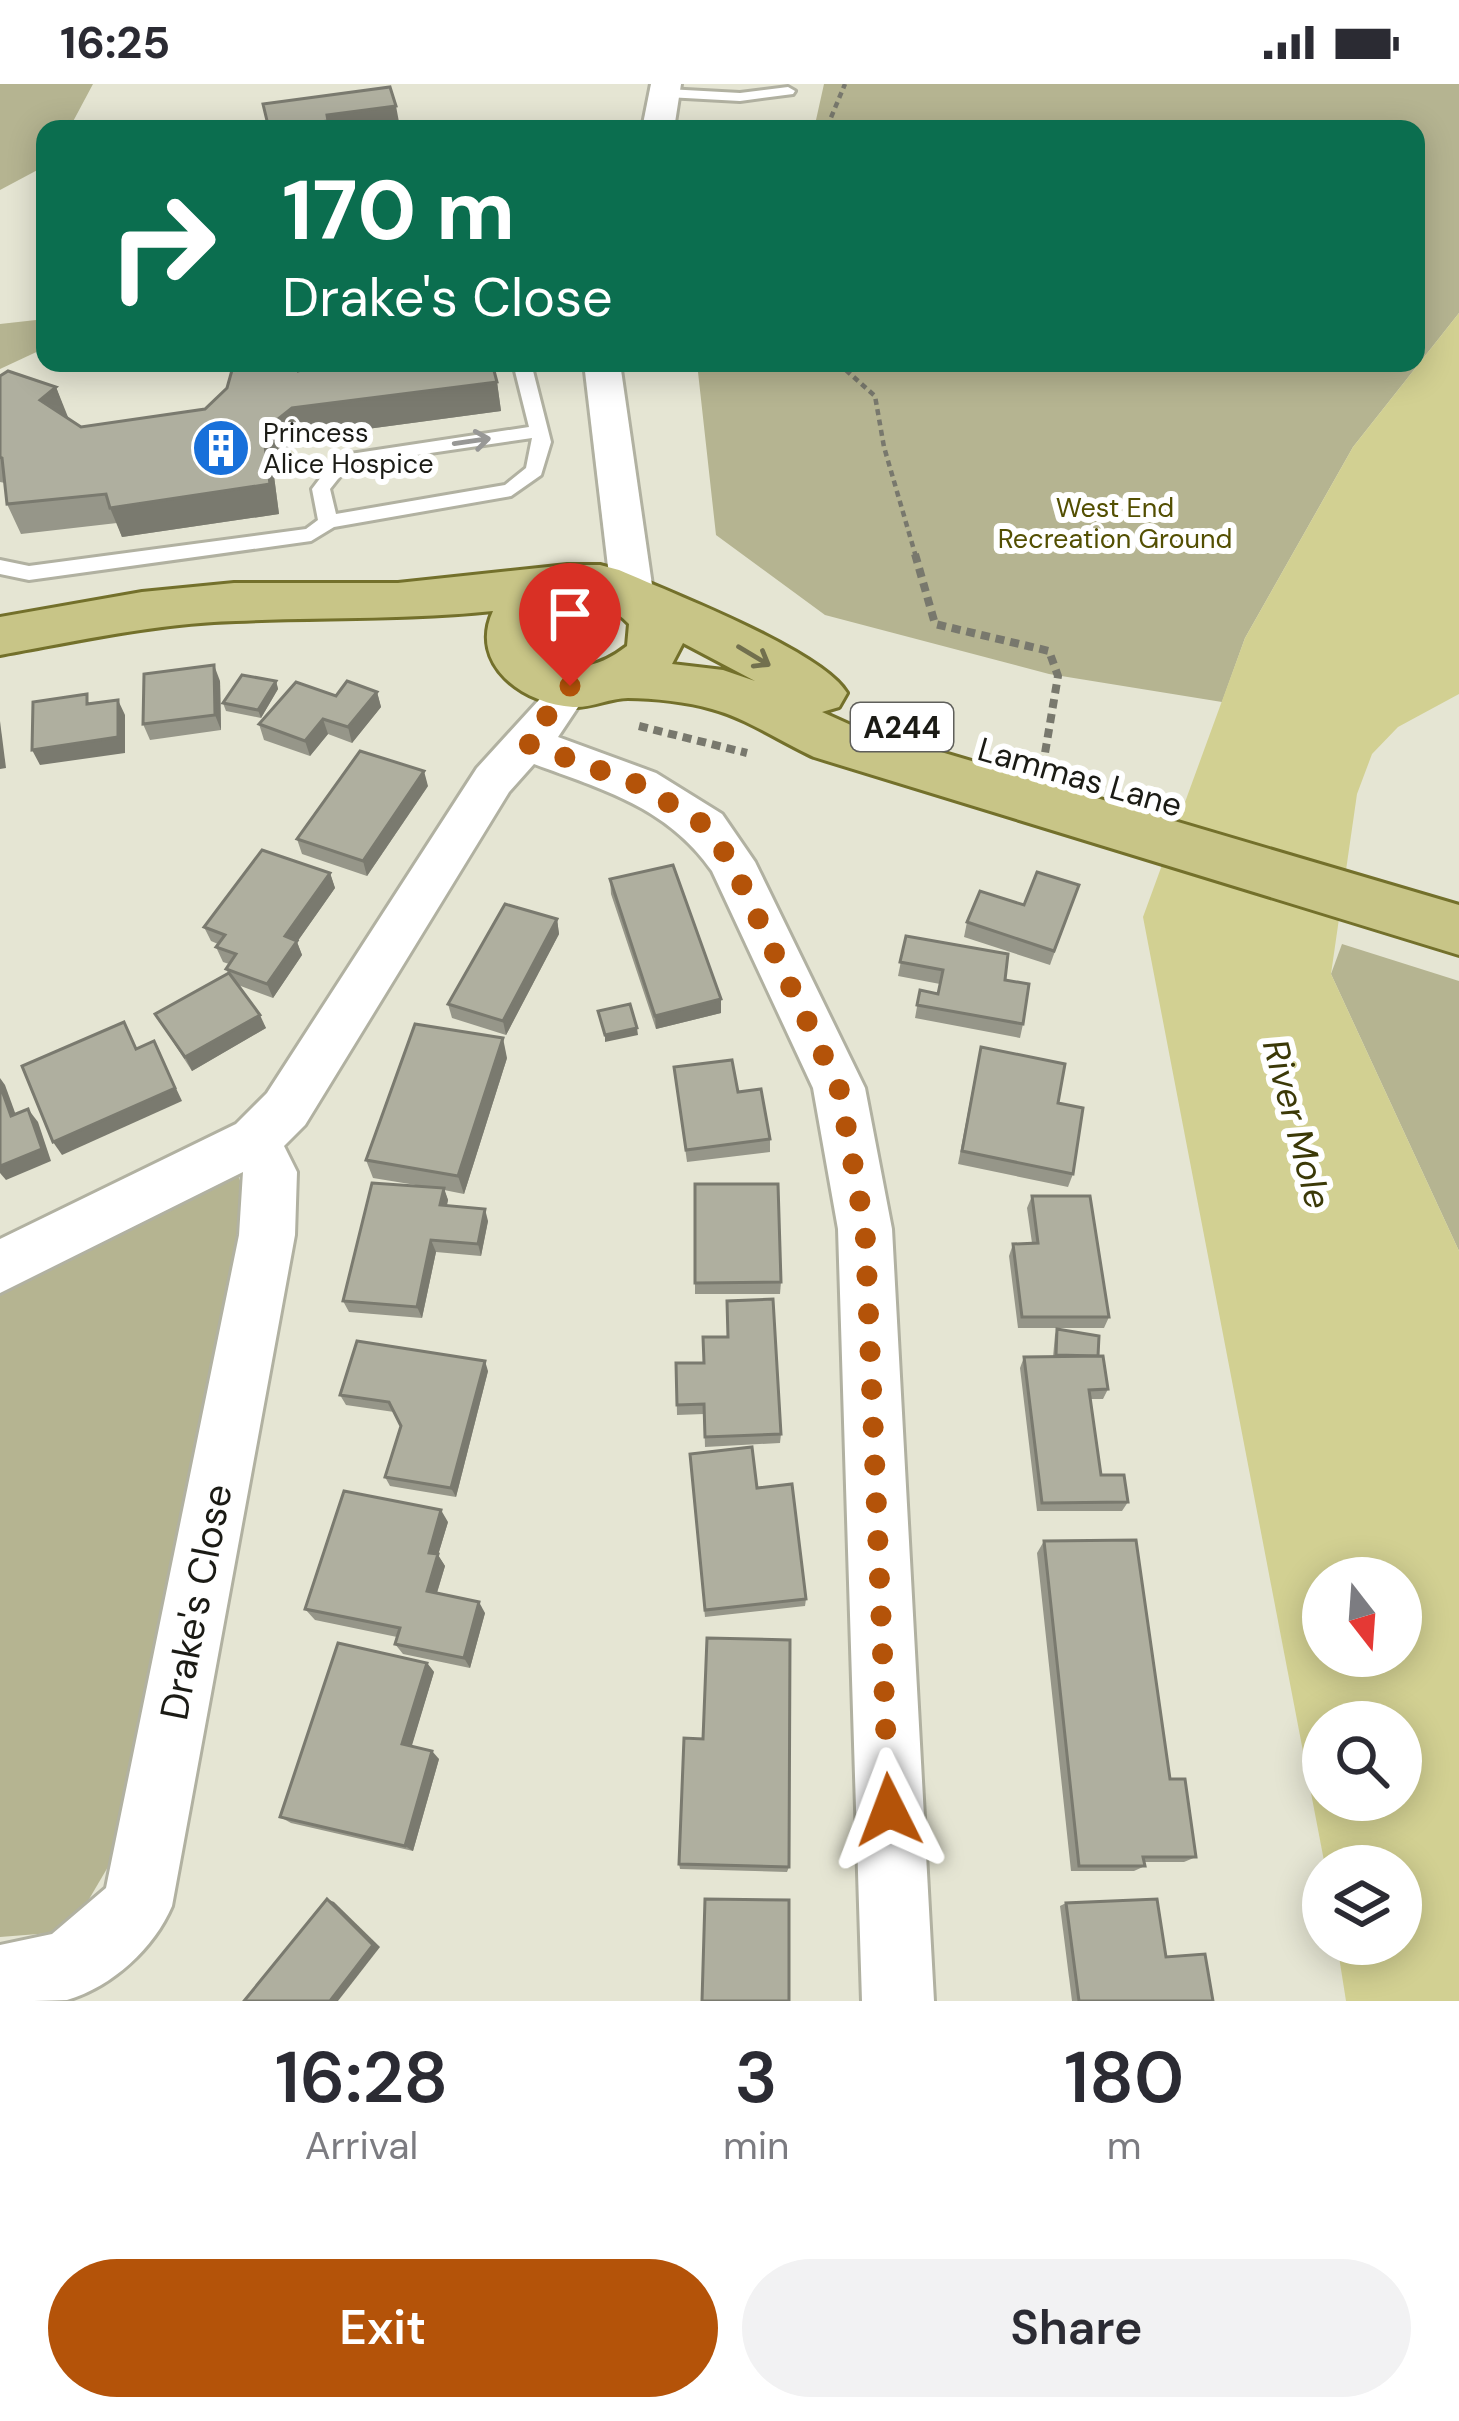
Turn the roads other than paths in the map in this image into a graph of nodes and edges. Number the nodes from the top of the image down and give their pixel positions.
1 (666, 88) edge
2 (788, 91) dead end
3 (660, 120) edge
4 (524, 372) edge
5 (603, 372) edge
6 (539, 431) junction
7 (620, 514) junction
8 (328, 522) junction
9 (0, 567) edge
10 (563, 585) junction
11 (640, 599) junction
12 (398, 602) junction
13 (0, 636) edge
14 (511, 646) junction
15 (597, 682) junction
16 (526, 743) junction
17 (1167, 821) junction
18 (1450, 914) edge
19 (255, 1139) junction
20 (0, 1267) edge
21 (0, 1980) edge
22 (898, 2001) edge

1 - 2 lane
1 - 3 street
4 - 6 lane
5 - 7 street
6 - 8 lane
8 -> 6 lane
7 - 10 street
7 - 11 street
8 - 9 lane
10 - 11 main road
10 - 12 main road
10 - 14 main road
11 - 15 main road
11 -> 17 main road, Lammas Lane / A244
12 - 13 main road
12 - 14 main road
14 - 15 main road
15 - 16 street
15 - 17 main road, Lammas Lane / A244
16 - 19 street
16 - 22 street
17 - 18 main road, Lammas Lane / A244
19 - 20 street
19 - 21 street, Drake's Close

